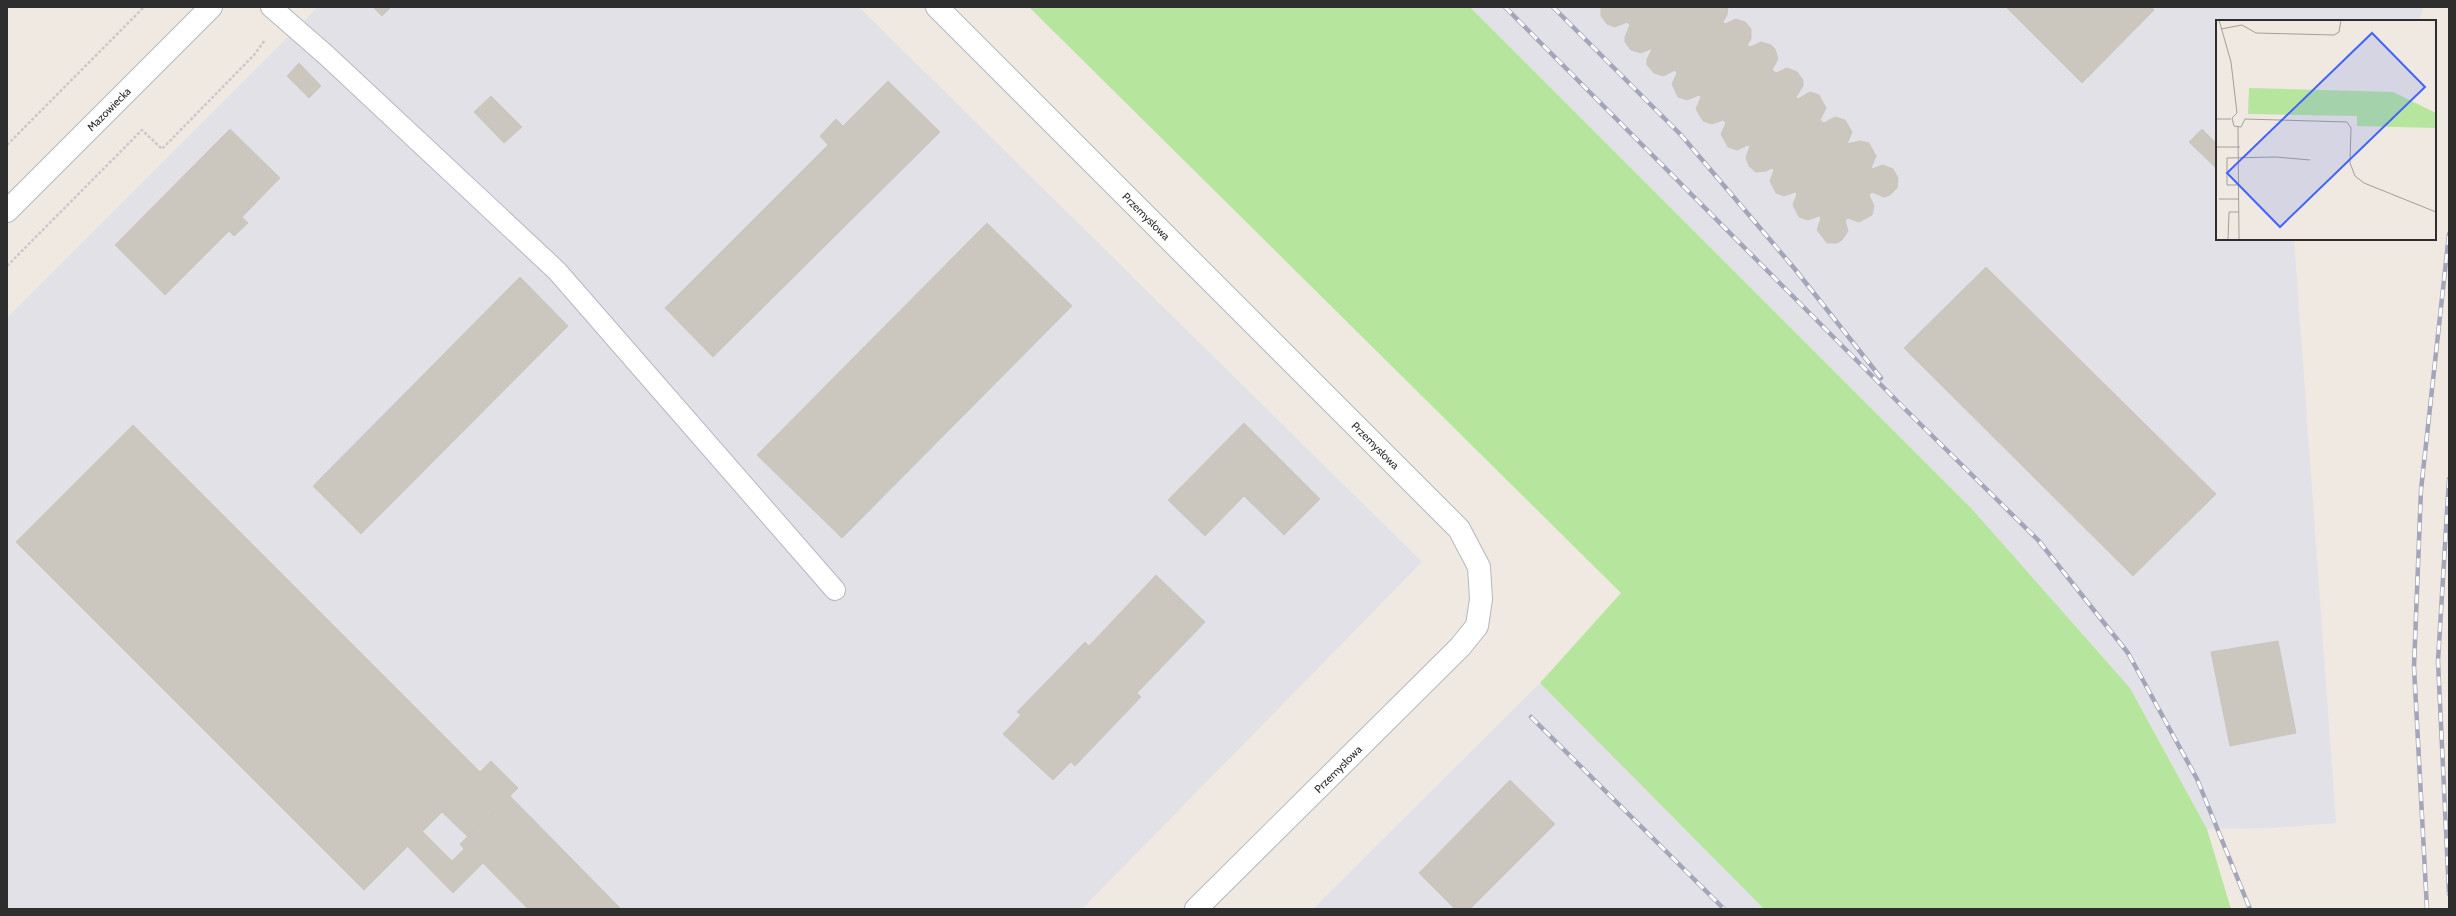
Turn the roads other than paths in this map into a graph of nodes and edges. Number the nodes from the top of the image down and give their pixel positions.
1 (211, 7) edge
2 (937, 7) edge
3 (277, 12) edge
4 (8, 209) edge
5 (835, 590) dead end
6 (1196, 909) edge

1 - 4 street, Mazowiecka
2 - 6 street, Przemysłowa
3 - 5 lane

